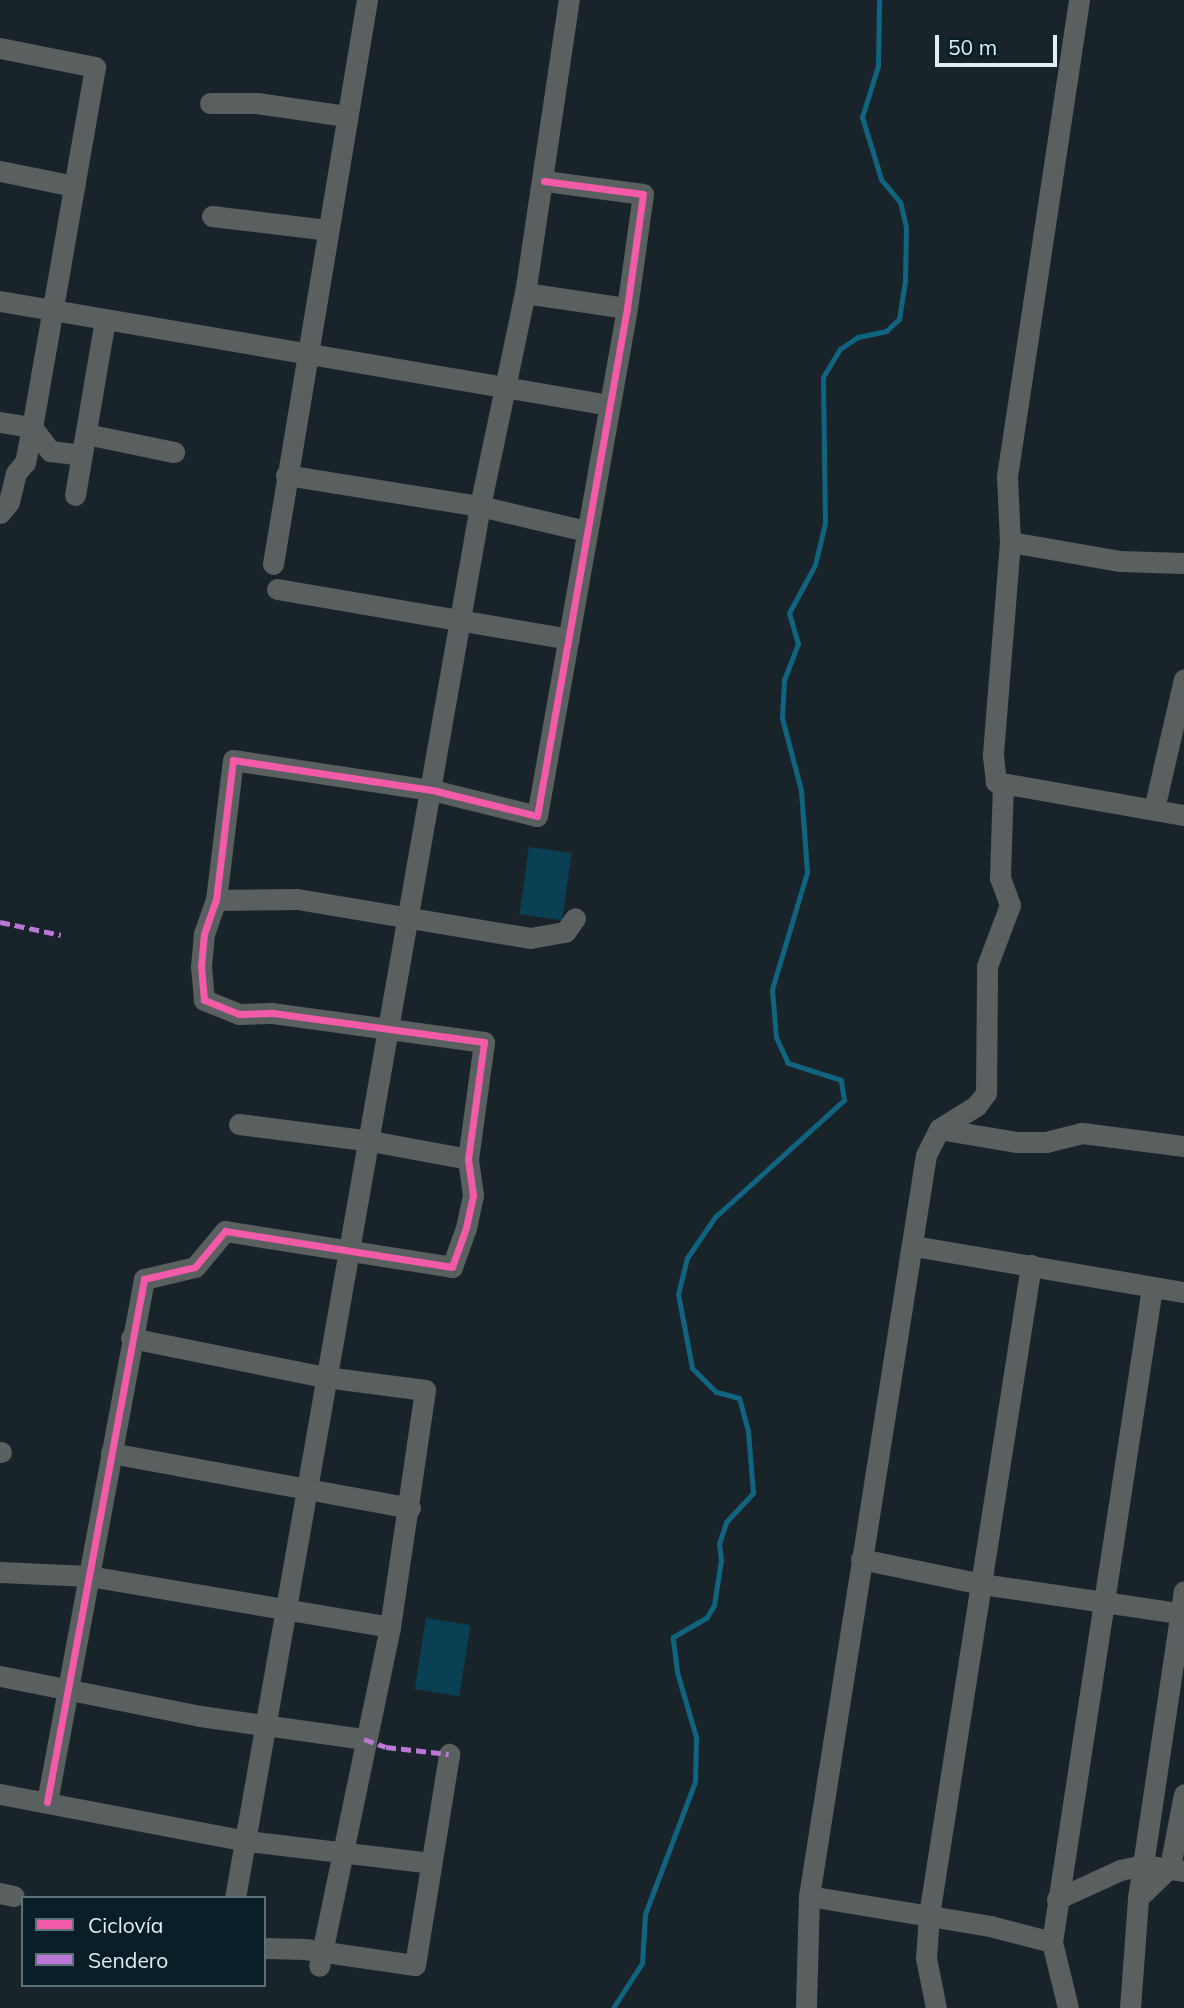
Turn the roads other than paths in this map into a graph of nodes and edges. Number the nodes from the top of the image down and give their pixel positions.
1 (366, 0) edge
2 (569, 0) edge
3 (1079, 0) edge
4 (0, 48) edge
5 (210, 103) dead end
6 (346, 116) junction
7 (0, 171) edge
8 (544, 181) junction
9 (74, 186) junction
10 (212, 216) dead end
11 (327, 230) junction
12 (525, 293) junction
13 (0, 302) edge
14 (627, 308) junction
15 (50, 310) junction
16 (105, 320) junction
17 (308, 355) junction
18 (504, 390) junction
19 (609, 405) junction
20 (0, 422) edge
21 (32, 427) junction
22 (84, 445) junction
23 (174, 452) dead end
24 (286, 475) junction
25 (75, 495) dead end
26 (480, 506) junction
27 (0, 513) edge
28 (586, 531) junction
29 (1010, 542) junction
30 (1184, 563) edge
31 (273, 564) dead end
32 (276, 589) dead end
33 (462, 619) junction
34 (569, 639) junction
35 (1184, 679) edge
36 (1003, 784) junction
37 (432, 790) junction
38 (1154, 809) junction
39 (1184, 815) edge
40 (216, 900) junction
41 (410, 917) junction
42 (575, 918) dead end
43 (390, 1030) junction
44 (239, 1124) dead end
45 (939, 1129) junction
46 (370, 1141) junction
47 (1184, 1146) edge
48 (468, 1160) junction
49 (914, 1246) junction
50 (352, 1252) junction
51 (1031, 1265) junction
52 (1152, 1288) junction
53 (1184, 1292) edge
54 (131, 1338) junction
55 (325, 1377) junction
56 (111, 1453) junction
57 (306, 1491) junction
58 (410, 1508) junction
59 (861, 1559) junction
60 (0, 1572) edge
61 (89, 1576) junction
62 (982, 1584) junction
63 (1184, 1591) edge
64 (1103, 1601) junction
65 (287, 1610) junction
66 (1182, 1614) edge
67 (390, 1628) junction
68 (0, 1676) edge
69 (68, 1689) junction
70 (266, 1726) junction
71 (1163, 1730) junction
72 (1184, 1735) edge
73 (364, 1739) junction
74 (449, 1754) dead end
75 (0, 1794) edge
76 (1184, 1794) edge
77 (47, 1802) junction
78 (247, 1841) junction
79 (345, 1851) junction
80 (431, 1863) junction
81 (1143, 1865) junction
82 (1177, 1869) edge
83 (235, 1896) edge
84 (809, 1896) junction
85 (1138, 1898) junction
86 (1057, 1899) junction
87 (929, 1915) junction
88 (1052, 1942) junction
89 (266, 1948) edge
90 (321, 1958) junction
91 (806, 2008) edge
92 (936, 2008) edge
93 (1068, 2008) edge
94 (1130, 2008) edge

1 - 6 street
2 - 8 street
3 - 29 street
4 - 9 street
5 - 6 street
6 - 11 street
7 - 9 street
8 - 12 street
8 - 14 street
9 - 15 street
10 - 11 street
11 - 17 street
12 - 14 street
12 - 18 street
13 - 15 street
14 - 19 street
15 - 16 street
15 - 21 street
16 - 17 street
16 - 22 street
17 - 18 street
17 - 24 street
18 - 19 street
18 - 26 street
19 - 28 street
20 - 21 street
21 - 22 street
21 - 27 street
22 - 23 street
22 - 25 street
24 - 26 street
24 - 31 street
26 - 28 street
26 - 33 street
28 - 34 street
29 - 30 street
29 - 36 street
32 - 33 street
33 - 34 street
33 - 37 street
34 - 37 street
35 - 38 street
36 - 38 street
36 - 45 street
37 - 40 street
37 - 41 street
38 - 39 street
40 - 41 street
40 - 43 street
41 - 42 street
41 - 43 street
43 - 46 street
43 - 48 street
44 - 46 street
45 - 47 street
45 - 49 street
46 - 48 street
46 - 50 street
48 - 50 street
49 - 51 street
49 - 59 street
50 - 54 street
50 - 55 street
51 - 52 street
51 - 62 street
52 - 53 street
52 - 64 street
54 - 55 street
54 - 56 street
55 - 57 street
55 - 58 street
56 - 57 street
56 - 61 street
57 - 58 street
57 - 65 street
58 - 67 street
59 - 62 street
59 - 84 street
60 - 61 street
61 - 65 street
61 - 69 street
62 - 64 street
62 - 87 street
63 - 66 street
64 - 66 street
64 - 86 street
65 - 67 street
65 - 70 street
66 - 71 street
67 - 73 street
68 - 69 street
69 - 70 street
69 - 77 street
70 - 73 street
70 - 78 street
71 - 72 street
71 - 81 street
73 - 79 street
74 - 80 street
75 - 77 street
76 - 82 street
77 - 78 street
78 - 79 street
78 - 83 street
79 - 80 street
79 - 90 street
80 - 90 street
81 - 82 street
81 - 85 street
81 - 86 street
82 - 85 street
84 - 87 street
84 - 91 street
85 - 94 street
86 - 88 street
87 - 88 street
87 - 92 street
88 - 93 street
89 - 90 street

